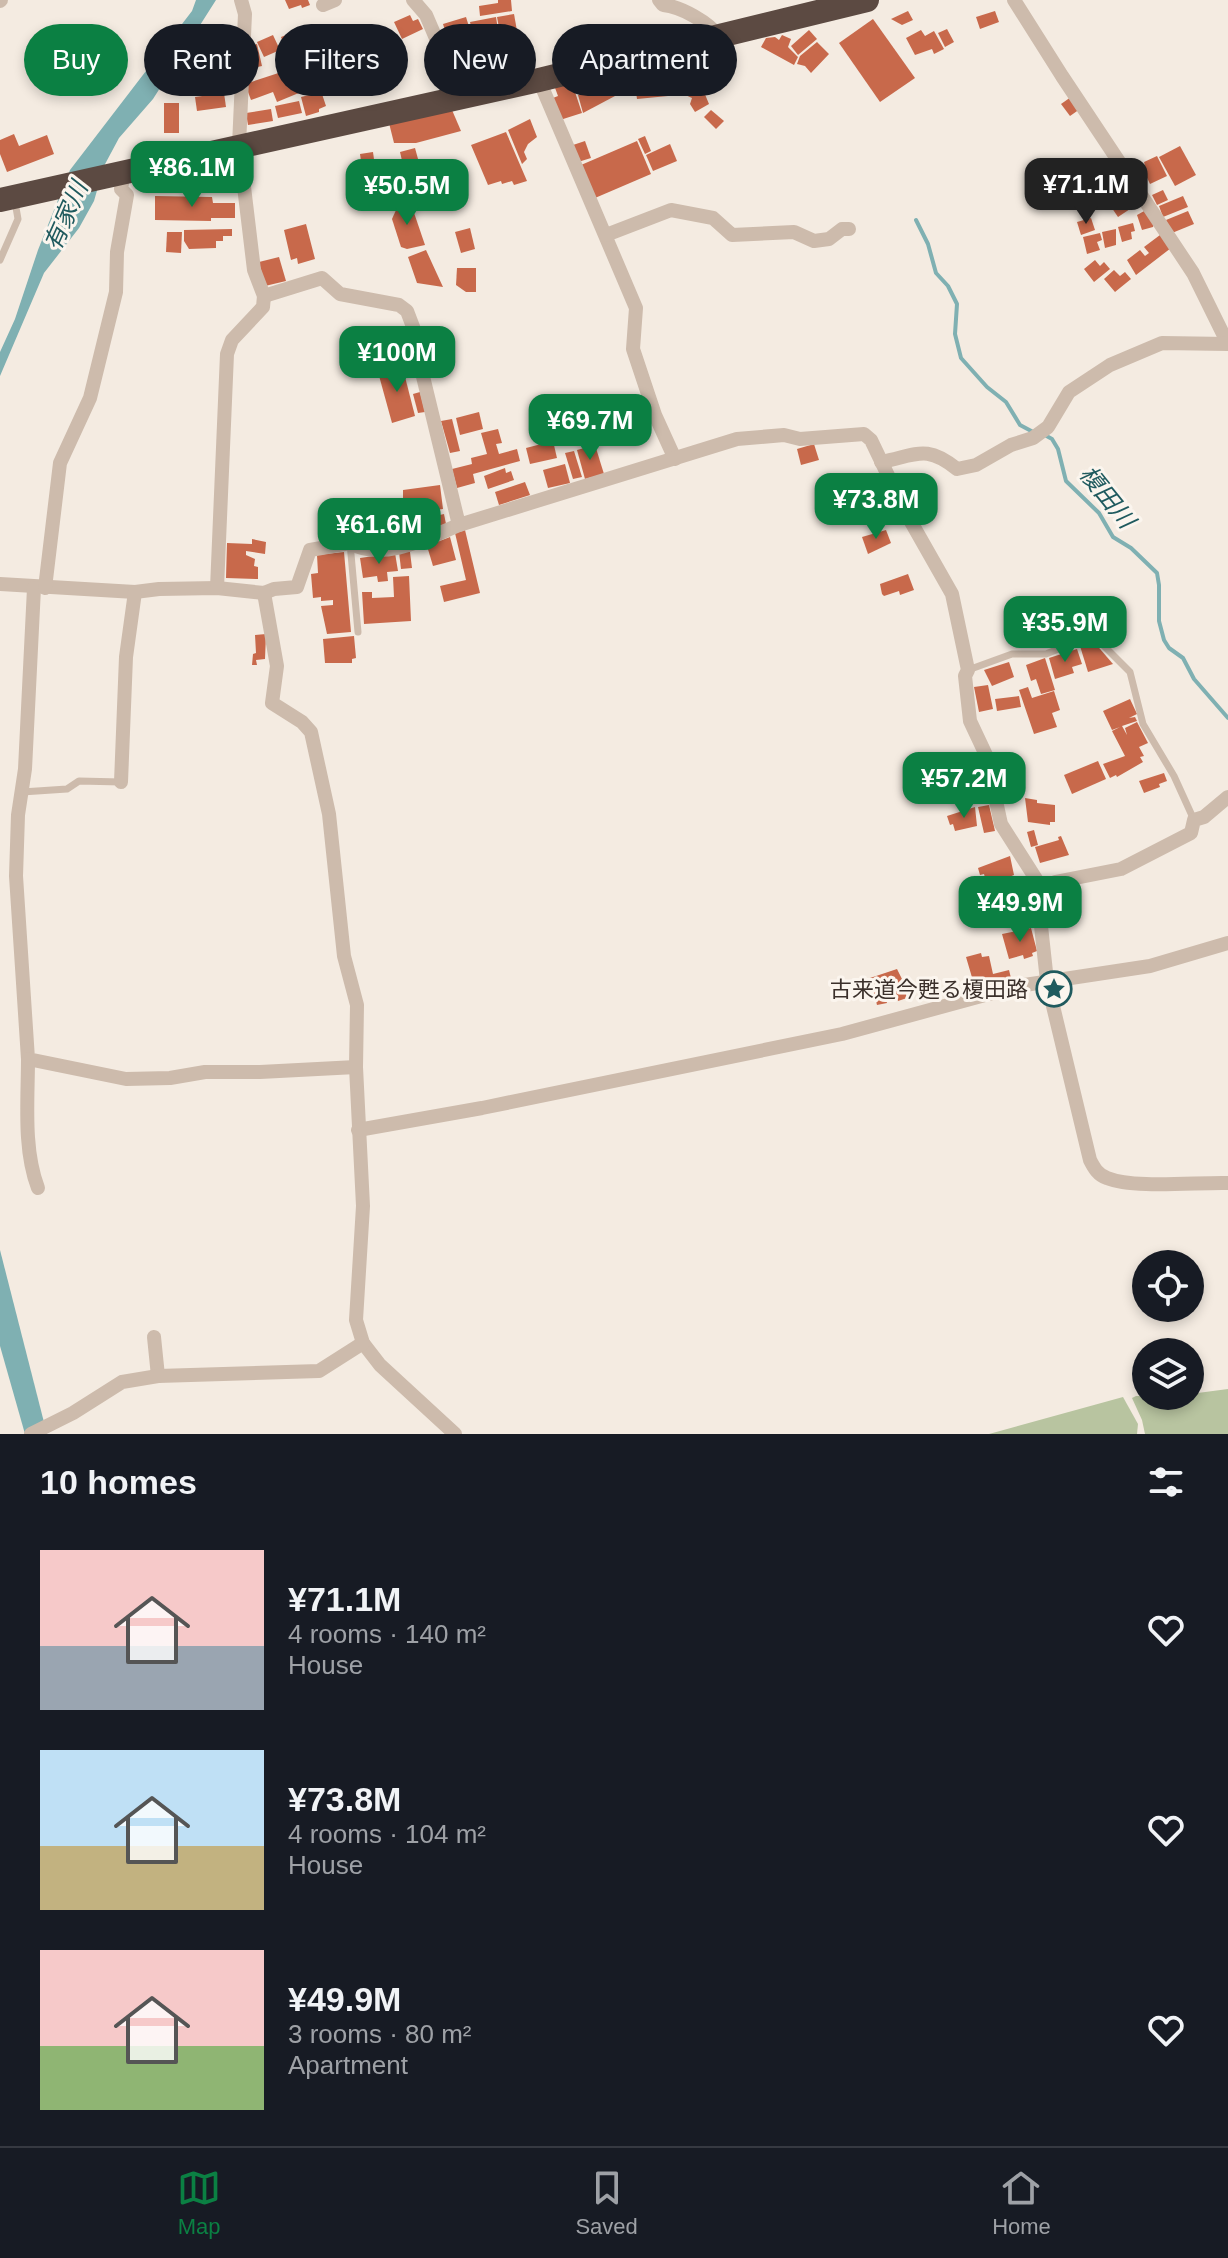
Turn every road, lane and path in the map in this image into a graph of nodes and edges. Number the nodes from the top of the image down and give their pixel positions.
1 (241, 0) edge
2 (413, 0) edge
3 (659, 0) edge
4 (867, 0) edge
5 (1014, 0) edge
6 (704, 24) edge
7 (737, 32) edge
8 (552, 77) edge
9 (539, 80) junction
10 (462, 97) junction
11 (239, 145) junction
12 (124, 177) junction
13 (7, 198) edge
14 (849, 229) dead end
15 (606, 235) junction
16 (0, 260) edge
17 (264, 296) junction
18 (1228, 344) edge
19 (675, 459) junction
20 (881, 462) junction
21 (459, 525) junction
22 (350, 543) junction
23 (0, 584) edge
24 (39, 588) junction
25 (217, 588) junction
26 (135, 592) junction
27 (264, 593) junction
28 (358, 632) dead end
29 (968, 670) junction
30 (121, 782) joint
31 (22, 792) junction
32 (1228, 797) edge
33 (1194, 820) junction
34 (1043, 890) junction
35 (1228, 943) edge
36 (1047, 981) junction
37 (28, 1059) junction
38 (356, 1067) junction
39 (358, 1130) junction
40 (1228, 1183) edge
41 (38, 1188) dead end
42 (154, 1337) dead end
43 (363, 1343) junction
44 (158, 1376) junction
45 (31, 1434) edge
46 (455, 1434) edge

1 - 11 street
2 - 10 street
3 - 6 street
4 - 7 highway
5 - 18 street
8 - 9 highway
9 - 10 highway
9 - 15 street
10 - 11 highway
11 - 12 highway
11 - 17 street
12 - 13 highway
12 - 24 street
13 - 16 lane
14 - 15 street
15 - 19 street
17 - 21 street
17 - 25 street
18 - 20 street
19 - 20 street
19 - 21 street
20 - 29 street
21 - 22 street
22 - 27 street
22 - 28 lane
23 - 24 street
24 - 26 street
24 - 31 street
25 - 26 street
25 - 27 street
26 - 30 street
27 - 38 street
29 - 33 lane
29 - 34 street
30 - 31 lane
31 - 37 street
32 - 33 street
33 - 34 street
34 - 36 street
35 - 36 street
36 - 39 street
36 - 40 street
37 - 38 street
37 - 41 street
38 - 39 street
39 - 43 street
42 - 44 street
43 - 44 street
43 - 46 street
44 - 45 street

